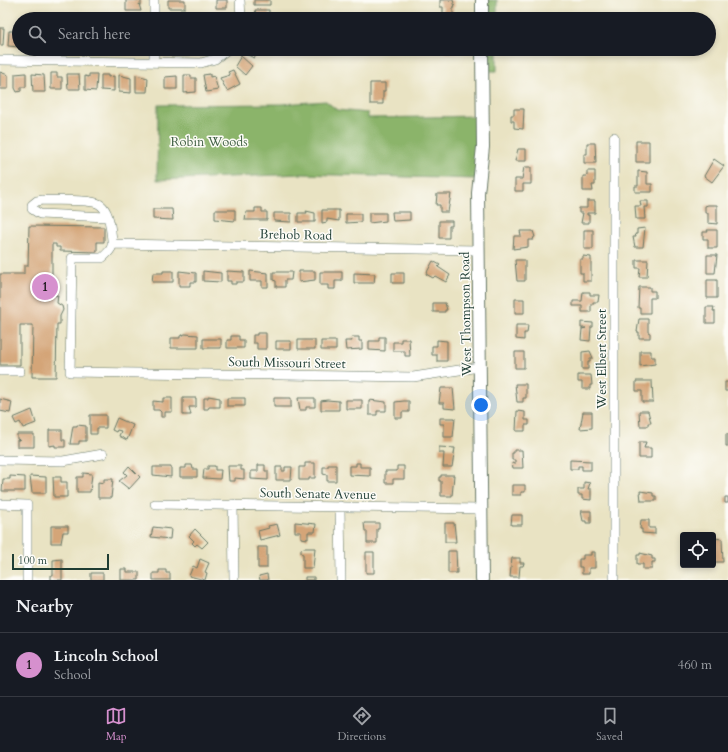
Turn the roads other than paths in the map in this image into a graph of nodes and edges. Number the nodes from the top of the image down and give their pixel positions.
1 (154, 0) edge
2 (240, 0) edge
3 (482, 0) edge
4 (154, 12) edge
5 (240, 12) edge
6 (482, 12) edge
7 (154, 56) edge
8 (220, 56) edge
9 (482, 56) edge
10 (0, 60) edge
11 (154, 63) junction
12 (614, 137) dead end
13 (107, 217) junction
14 (114, 244) junction
15 (478, 250) junction
16 (479, 368) junction
17 (0, 371) edge
18 (20, 372) dead end
19 (103, 454) dead end
20 (0, 460) edge
21 (0, 504) edge
22 (155, 504) dead end
23 (233, 504) junction
24 (340, 506) junction
25 (481, 509) junction
26 (27, 580) edge
27 (234, 580) edge
28 (341, 580) edge
29 (482, 580) edge
30 (614, 580) edge

1 - 4 street
2 - 5 street
3 - 6 main road
7 - 11 street
8 - 11 street
9 - 15 main road, West Thompson Road
10 - 11 street
12 - 30 street, West Elbert Street
13 - 13 street
13 - 14 street
14 - 15 street, Brehob Road
14 - 16 street, South Missouri Street
15 - 16 main road, West Thompson Road
16 - 25 main road, West Thompson Road
17 - 18 street
19 - 20 street
21 - 26 street
22 - 23 street, South Senate Avenue
23 - 24 street, South Senate Avenue
23 - 27 street
24 - 25 street, South Senate Avenue
24 - 28 street
25 - 29 main road, West Thompson Road

